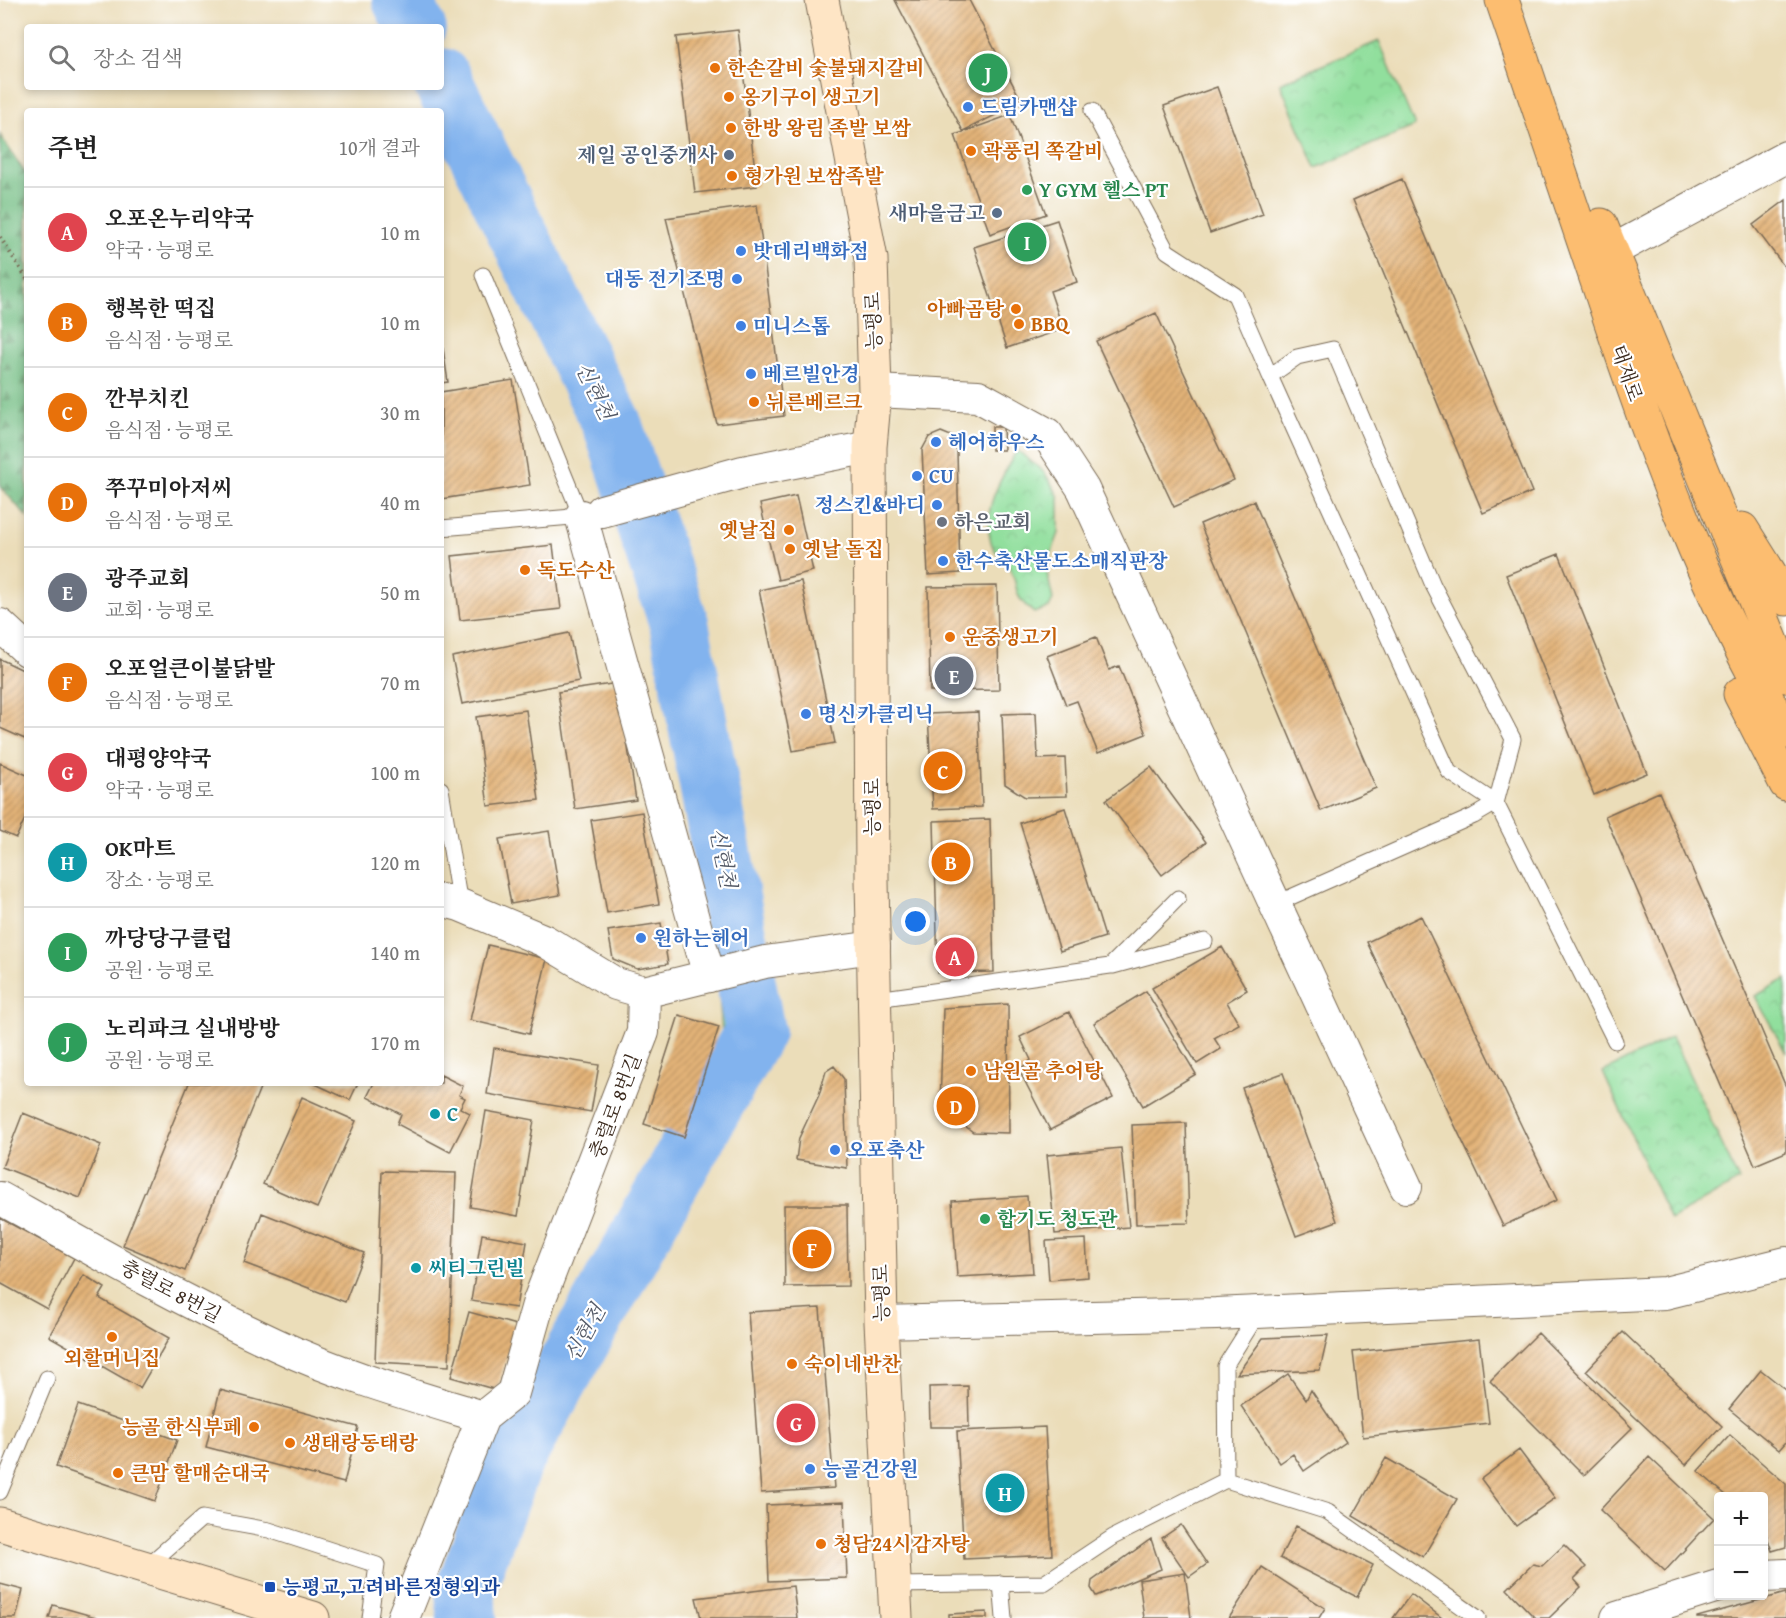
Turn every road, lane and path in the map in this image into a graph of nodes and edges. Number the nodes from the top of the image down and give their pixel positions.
1 (822, 0) edge
2 (1502, 0) edge
3 (1524, 0) edge
4 (1092, 111) dead end
5 (1786, 157) edge
6 (0, 237) edge
7 (1610, 252) junction
8 (24, 274) edge
9 (483, 275) dead end
10 (1269, 376) junction
11 (875, 391) junction
12 (1672, 403) junction
13 (1641, 414) junction
14 (870, 447) junction
15 (592, 514) junction
16 (444, 528) edge
17 (1786, 599) edge
18 (0, 625) edge
19 (24, 647) edge
20 (1786, 676) edge
21 (1786, 732) edge
22 (1786, 784) edge
23 (1496, 803) junction
24 (444, 827) edge
25 (1178, 898) dead end
26 (450, 903) edge
27 (1275, 904) junction
28 (1205, 941) dead end
29 (874, 947) junction
30 (1110, 966) junction
31 (715, 974) junction
32 (644, 992) junction
33 (876, 999) junction
34 (1615, 1041) dead end
35 (1406, 1187) dead end
36 (0, 1197) edge
37 (1786, 1263) edge
38 (1259, 1312) junction
39 (881, 1322) junction
40 (47, 1378) dead end
41 (483, 1417) junction
42 (1226, 1480) junction
43 (0, 1492) edge
44 (0, 1524) edge
45 (145, 1568) junction
46 (1786, 1575) edge
47 (1768, 1576) edge
48 (1001, 1583) junction
49 (895, 1585) junction
50 (1714, 1588) edge
51 (313, 1618) edge
52 (369, 1618) edge
53 (403, 1618) edge
54 (896, 1618) edge
55 (1004, 1618) edge
56 (1478, 1618) edge
57 (1617, 1618) edge

1 - 11 main road, 능평로
2 - 13 highway, 태재로
3 - 7 highway, 태재로
4 - 10 lane
5 - 7 street
6 - 8 path
7 - 12 highway, 태재로
9 - 15 lane
10 - 23 lane
10 - 23 lane
11 - 14 main road, 능평로
11 - 27 street
12 - 17 highway
12 - 20 highway, 태재로
13 - 21 highway, 태재로
13 - 22 highway
14 - 15 street
14 - 29 main road, 능평로
15 - 16 lane
15 - 31 street
18 - 19 street
23 - 27 lane
23 - 34 lane
24 - 26 lane
25 - 30 lane
26 - 32 street
27 - 35 street
28 - 30 lane
29 - 31 street
29 - 33 main road, 능평로
30 - 33 lane
31 - 32 street
32 - 41 street, 충렬로 8번길
33 - 39 main road, 능평로
36 - 41 street, 충렬로 8번길
37 - 38 street
38 - 39 street
38 - 42 lane
39 - 49 main road, 능평로
40 - 43 lane
41 - 53 street, 충렬로 8번길
42 - 48 lane
42 - 56 lane
44 - 45 main road
45 - 51 main road
45 - 52 lane
46 - 47 street
48 - 49 lane
48 - 55 lane
49 - 54 main road, 능평로
50 - 57 street

